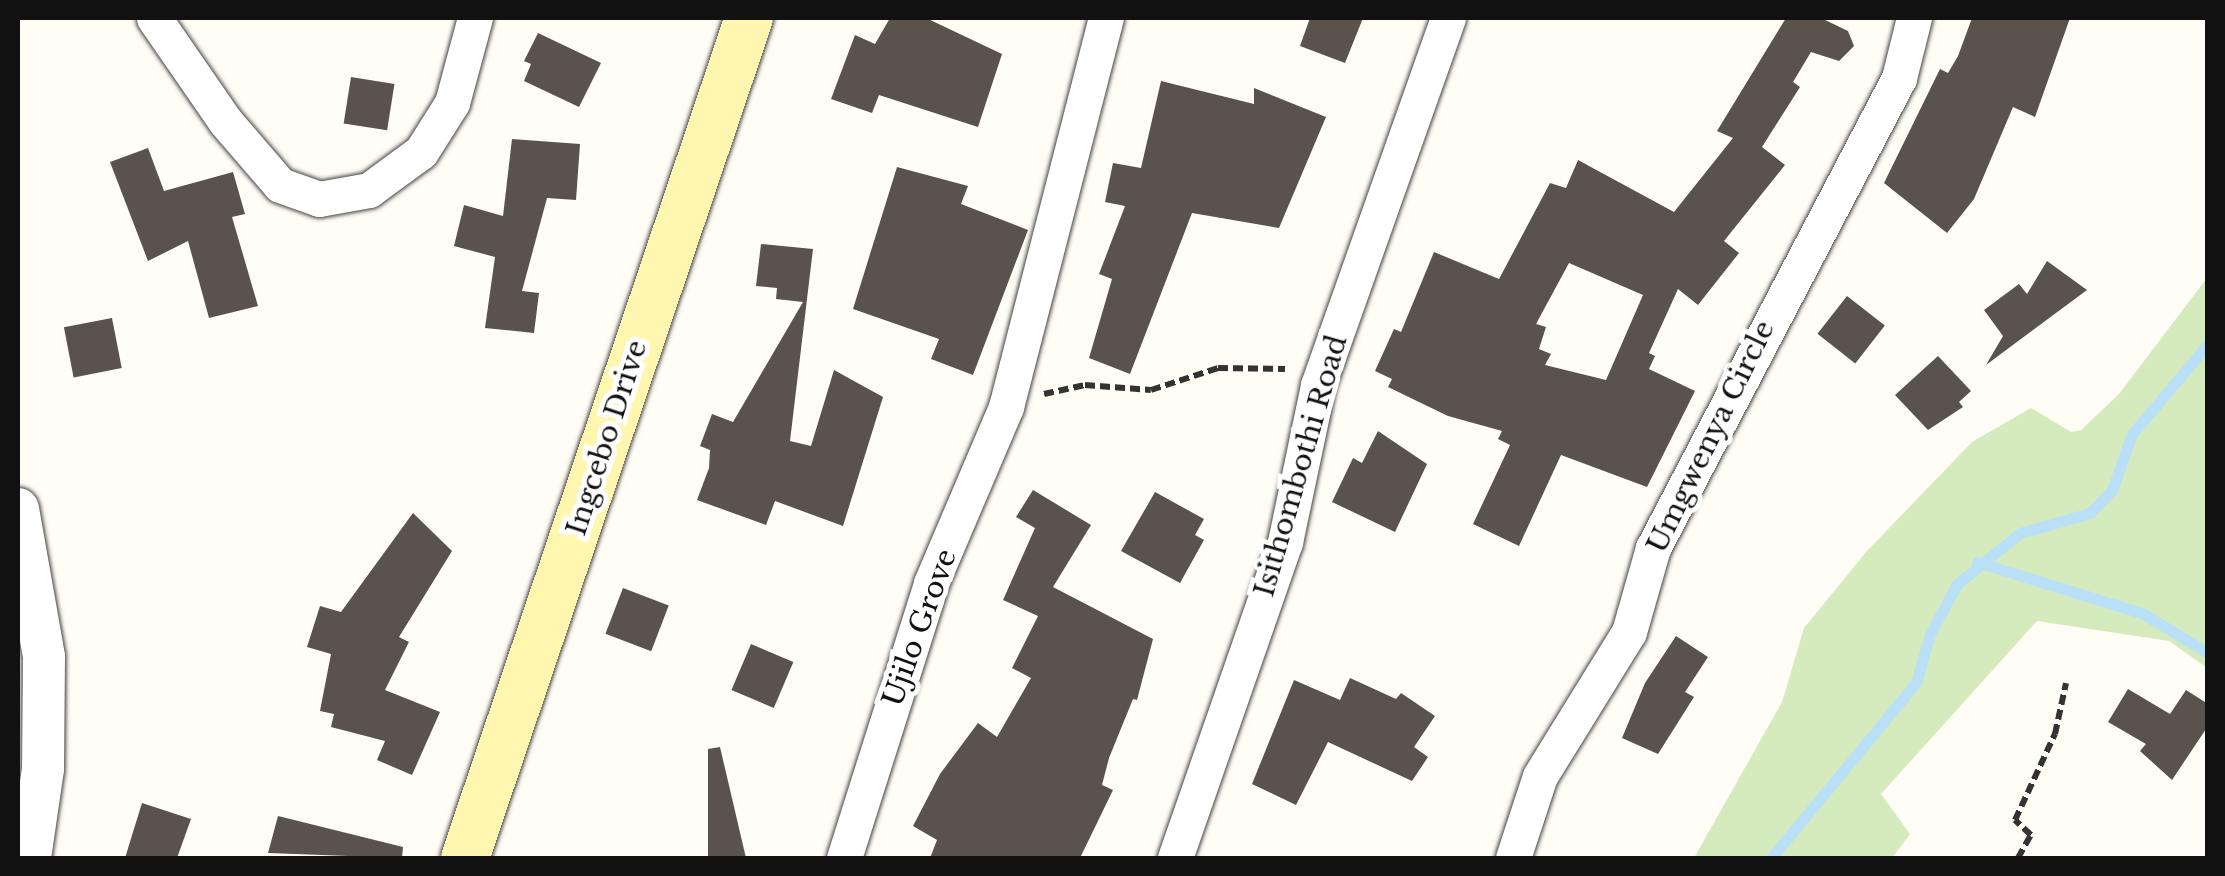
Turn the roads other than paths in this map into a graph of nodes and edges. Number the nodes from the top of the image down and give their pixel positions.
1 (154, 18) edge
2 (475, 18) edge
3 (749, 18) edge
4 (1106, 18) edge
5 (1448, 18) edge
6 (1914, 18) edge
7 (18, 509) edge
8 (30, 858) edge
9 (465, 858) edge
10 (844, 858) edge
11 (1175, 858) edge
12 (1513, 858) edge

1 - 2 street
3 - 9 main road, Ingcebo Drive
4 - 10 street, Ujilo Grove
5 - 11 street, Isithombothi Road
6 - 12 street, Umgwenya Circle
7 - 8 street

